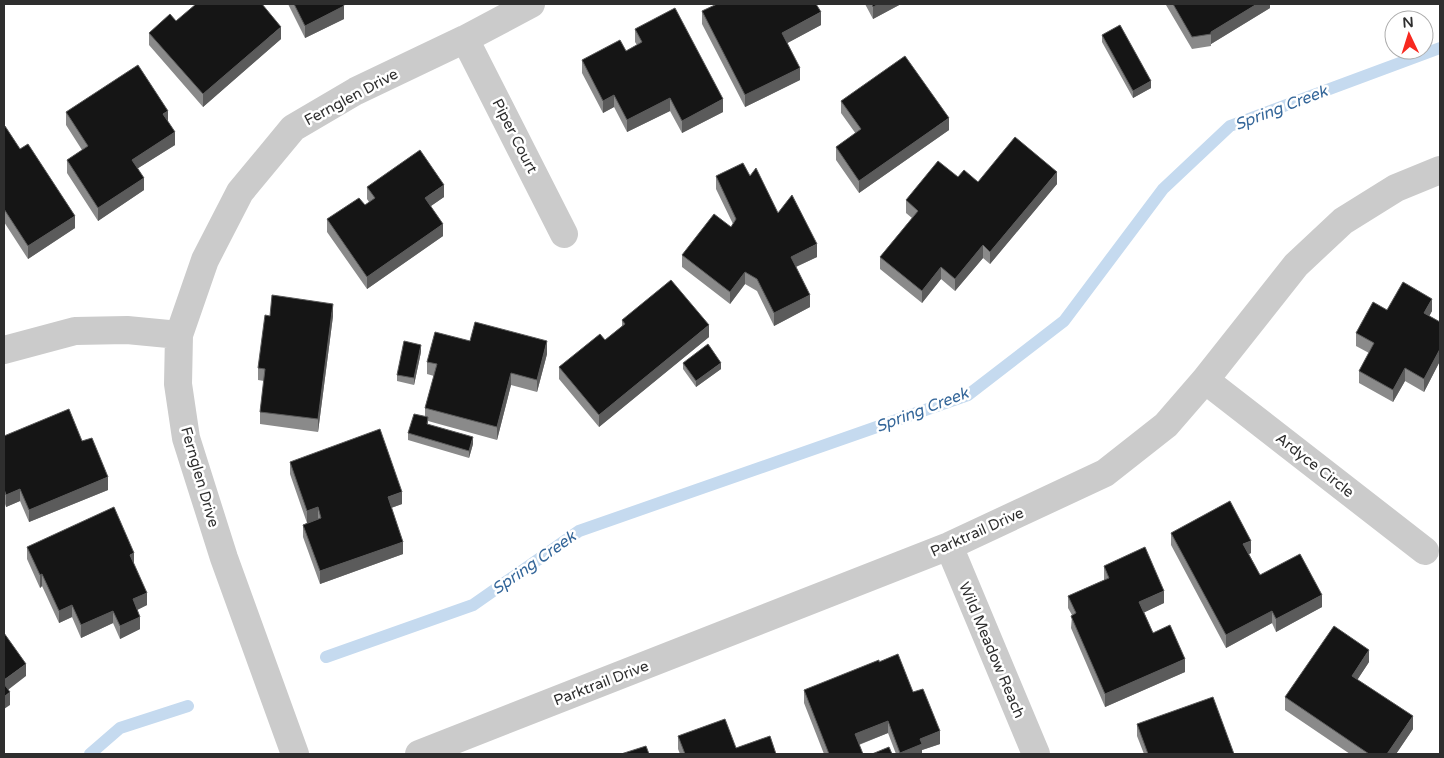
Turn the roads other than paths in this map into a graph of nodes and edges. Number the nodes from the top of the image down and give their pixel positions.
1 (531, 4) edge
2 (465, 39) junction
3 (1440, 170) edge
4 (564, 234) dead end
5 (179, 335) junction
6 (4, 350) edge
7 (1206, 380) junction
8 (949, 546) junction
9 (1425, 550) dead end
10 (295, 754) edge
11 (419, 754) edge
12 (1036, 754) edge

1 - 2 street, Fernglen Drive
2 - 4 street, Piper Court
2 - 5 street, Fernglen Drive
3 - 7 street, Parktrail Drive
5 - 6 street
5 - 10 street, Fernglen Drive
7 - 8 street, Parktrail Drive
7 - 9 street, Ardyce Circle
8 - 11 street, Parktrail Drive
8 - 12 street, Wild Meadow Reach

